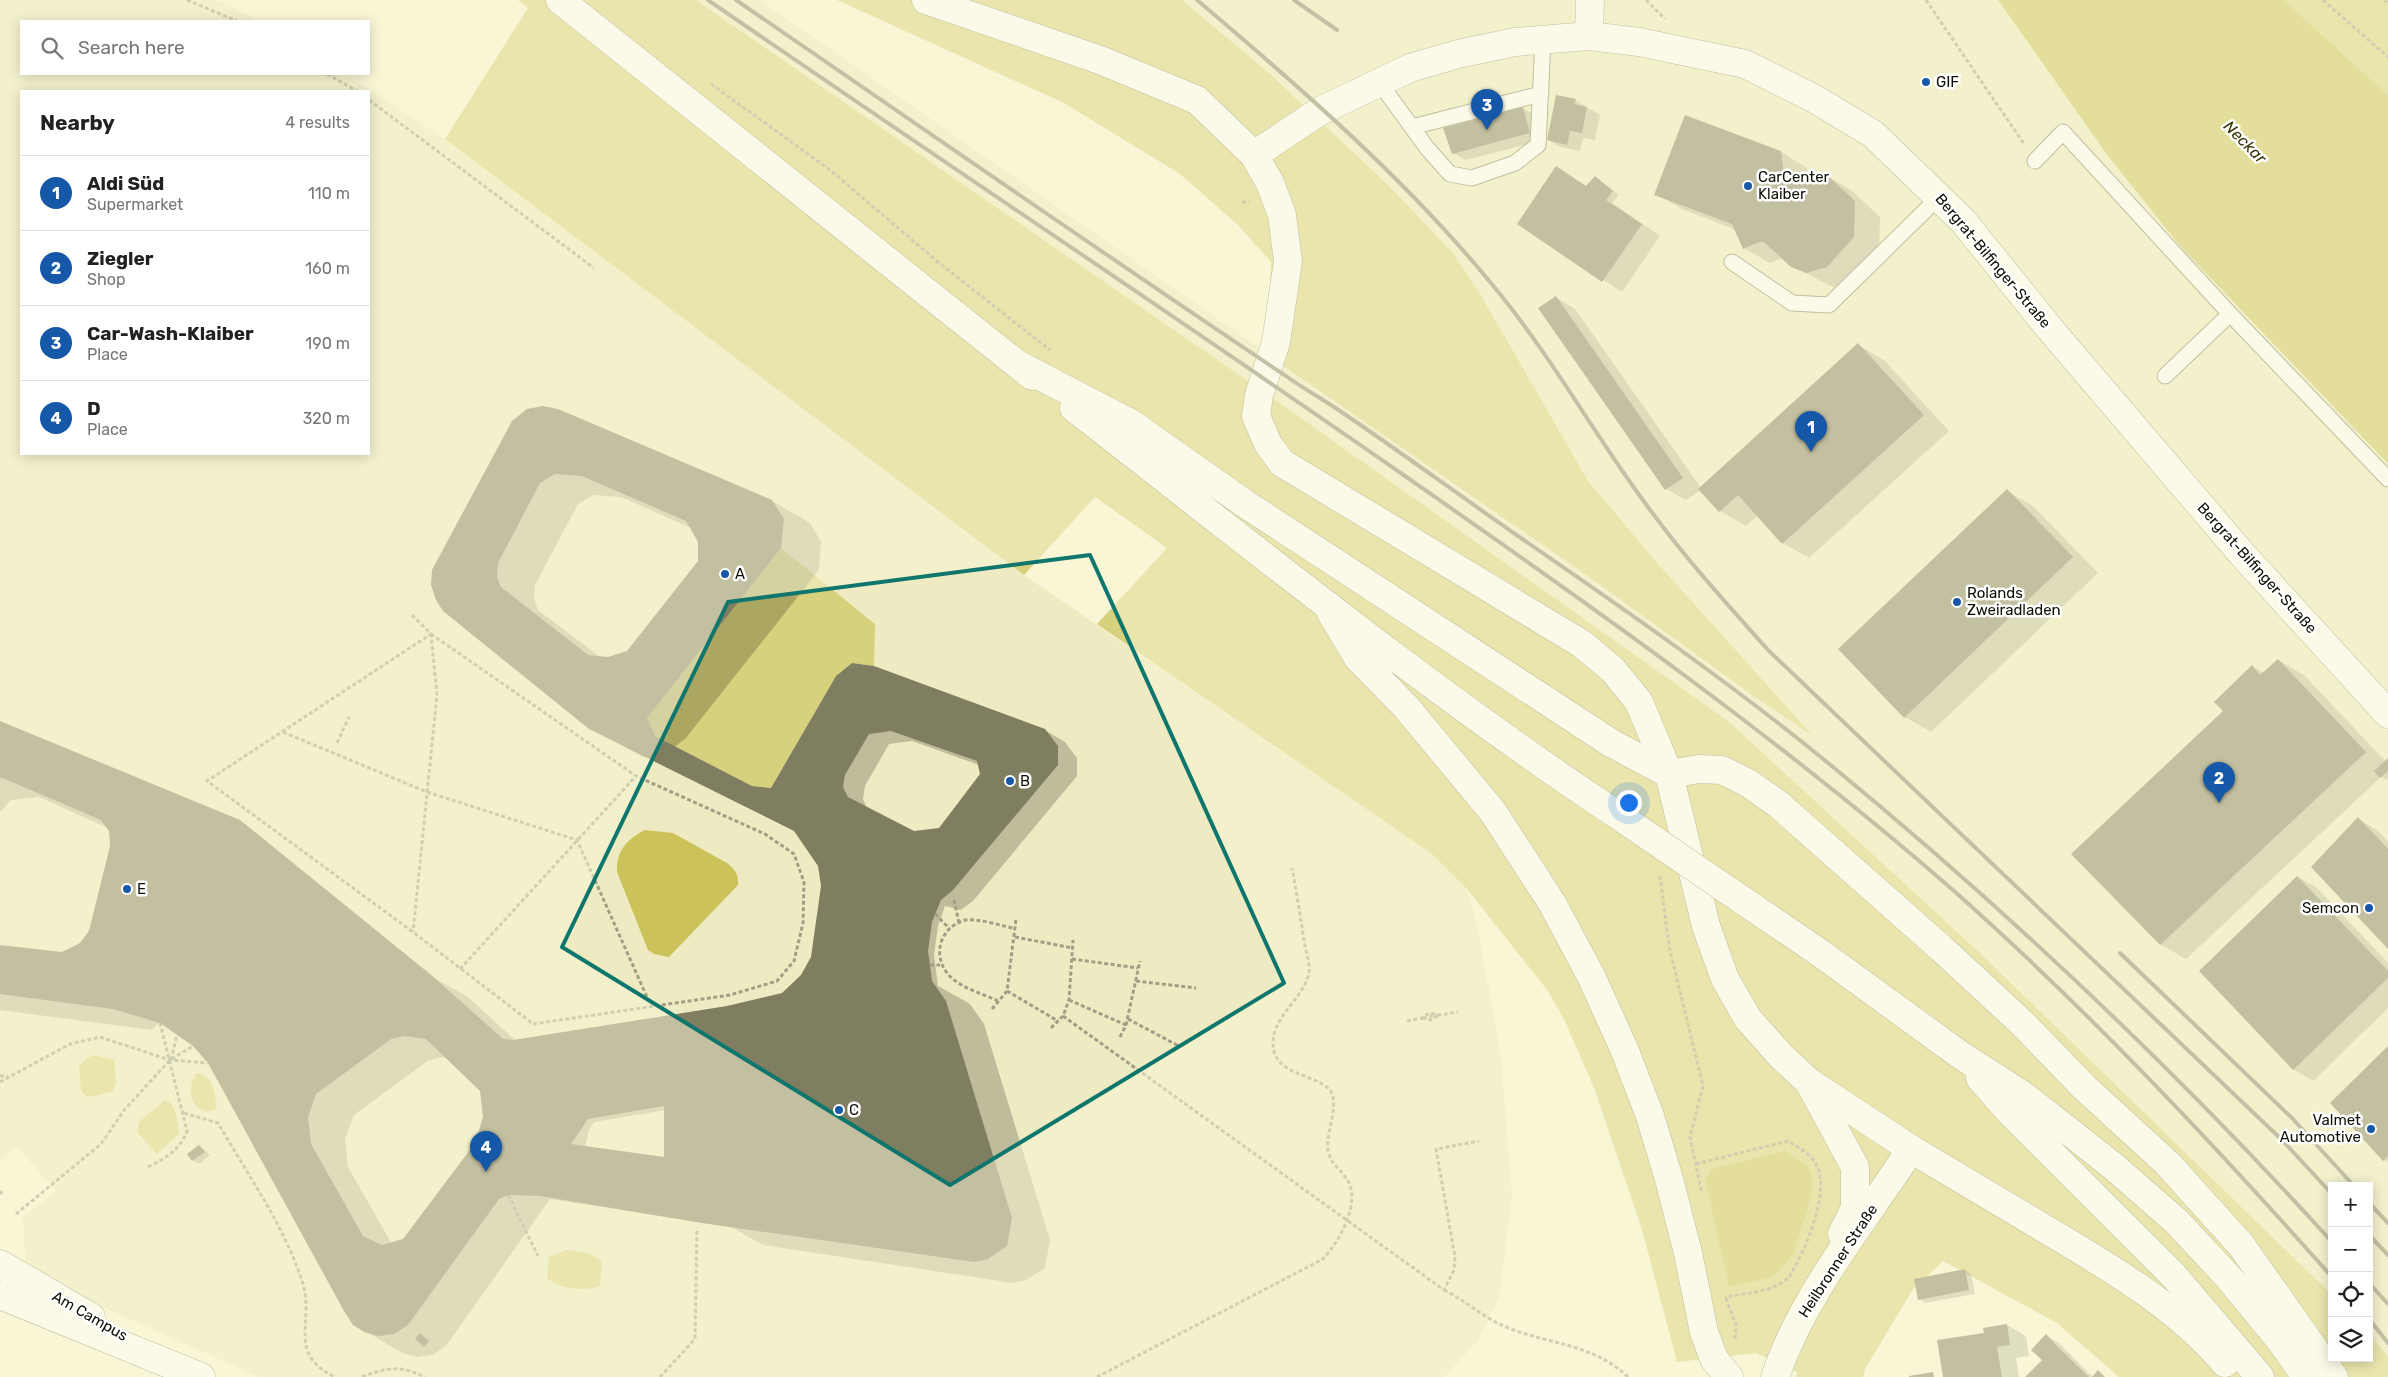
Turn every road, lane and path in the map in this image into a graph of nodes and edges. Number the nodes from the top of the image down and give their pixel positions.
1 (187, 0) edge
2 (560, 0) edge
3 (926, 0) edge
4 (1590, 0) edge
5 (1926, 0) edge
6 (2323, 0) edge
7 (2384, 0) edge
8 (2388, 3) edge
9 (235, 20) edge
10 (1589, 36) junction
11 (1543, 40) junction
12 (2388, 57) edge
13 (329, 75) edge
14 (703, 78) dead end
15 (1379, 82) junction
16 (355, 90) edge
17 (1541, 94) junction
18 (370, 101) edge
19 (1412, 127) junction
20 (1254, 155) junction
21 (2035, 161) joint
22 (1940, 196) junction
23 (1732, 262) dead end
24 (594, 268) dead end
25 (2230, 314) junction
26 (1057, 354) dead end
27 (1017, 364) junction
28 (2165, 376) dead end
29 (2388, 478) edge
30 (1325, 603) junction
31 (412, 616) dead end
32 (431, 634) junction
33 (2388, 714) edge
34 (350, 717) dead end
35 (282, 732) junction
36 (337, 743) dead end
37 (1669, 774) junction
38 (636, 776) junction
39 (427, 792) junction
40 (577, 840) junction
41 (1292, 868) dead end
42 (1659, 874) dead end
43 (954, 900) dead end
44 (935, 914) dead end
45 (1016, 919) dead end
46 (959, 924) junction
47 (949, 928) junction
48 (1016, 929) junction
49 (413, 932) junction
50 (1015, 937) junction
51 (1073, 940) dead end
52 (1072, 948) junction
53 (1072, 959) junction
54 (1140, 961) dead end
55 (930, 965) dead end
56 (940, 965) junction
57 (1138, 968) junction
58 (460, 969) junction
59 (1136, 981) junction
60 (1196, 988) dead end
61 (1007, 991) junction
62 (1069, 1000) junction
63 (998, 1001) junction
64 (651, 1006) junction
65 (992, 1009) dead end
66 (1458, 1012) dead end
67 (1440, 1015) junction
68 (1063, 1016) junction
69 (1422, 1018) junction
70 (1128, 1019) junction
71 (1058, 1021) junction
72 (1407, 1021) dead end
73 (160, 1023) dead end
74 (1126, 1025) junction
75 (1051, 1028) dead end
76 (177, 1034) dead end
77 (1120, 1037) dead end
78 (193, 1046) dead end
79 (1173, 1053) dead end
80 (1960, 1054) junction
81 (170, 1060) junction
82 (208, 1063) dead end
83 (0, 1076) edge
84 (8, 1076) junction
85 (0, 1082) edge
86 (1809, 1082) junction
87 (184, 1113) junction
88 (1479, 1141) dead end
89 (1910, 1149) junction
90 (1696, 1164) junction
91 (148, 1167) dead end
92 (508, 1195) dead end
93 (1704, 1202) dead end
94 (16, 1214) dead end
95 (1347, 1220) junction
96 (697, 1228) dead end
97 (538, 1256) dead end
98 (0, 1264) edge
99 (1723, 1287) dead end
100 (1444, 1290) junction
101 (1814, 1294) junction
102 (0, 1295) edge
103 (1725, 1297) junction
104 (1721, 1368) edge
105 (190, 1372) edge
106 (335, 1377) edge
107 (362, 1377) edge
108 (425, 1377) edge
109 (660, 1377) edge
110 (1097, 1377) edge
111 (1628, 1377) edge
112 (1775, 1377) edge
113 (2237, 1377) edge
114 (2260, 1377) edge
115 (2306, 1377) edge
116 (2334, 1377) edge

1 - 9 path
2 - 27 main road
3 - 20 main road
4 - 10 main road
5 - 21 path
6 - 12 path
7 - 8 path
10 - 11 main road, Bergrat-Bilfinger-Straße
10 - 22 main road, Bergrat-Bilfinger-Straße
11 - 15 main road, Bergrat-Bilfinger-Straße
11 - 17 lane
13 - 16 path
14 - 26 path
15 - 19 lane
15 - 20 main road, Bergrat-Bilfinger-Straße
17 - 19 lane
17 - 19 lane
18 - 24 path
20 - 37 main road
21 - 25 lane
22 - 23 lane
22 - 33 main road, Bergrat-Bilfinger-Straße
25 - 28 lane
25 - 29 lane
27 - 30 main road
27 - 37 main road
30 - 80 main road, bridge
30 - 104 main road
31 - 32 path
32 - 35 path
32 - 38 path
32 - 39 path
34 - 36 path
35 - 39 path
35 - 49 path
37 - 86 main road
37 - 116 main road
38 - 40 path
38 - 64 path
39 - 40 path
39 - 49 path
40 - 58 path
40 - 64 path
41 - 95 path
42 - 90 path
43 - 46 path
44 - 47 path
45 - 48 path
46 - 47 path
46 - 48 path
47 - 56 path
48 - 50 path
49 - 58 path
50 - 52 path
50 - 61 path
51 - 52 path
52 - 53 path
53 - 57 path
53 - 62 path
54 - 57 path
55 - 56 path
56 - 63 path
57 - 59 path
58 - 64 path
59 - 60 path
59 - 70 path
61 - 63 path
61 - 71 path
62 - 68 path
62 - 74 path
63 - 65 path
66 - 67 path
67 - 69 path
67 - 69 path
68 - 71 path
68 - 95 path
69 - 72 path
70 - 74 path
70 - 79 path
71 - 75 path
73 - 81 path
74 - 77 path
76 - 81 path
78 - 81 path
80 - 114 main road
80 - 115 main road
81 - 82 path
81 - 84 path
81 - 87 path
81 - 94 path
83 - 84 path
84 - 85 path
86 - 89 main road
86 - 101 main road
87 - 91 path
87 - 106 path
88 - 100 path
89 - 101 main road, Heilbronner Straße
89 - 113 main road
90 - 93 path
90 - 103 path
92 - 97 path
95 - 100 path
95 - 110 path
96 - 109 path
98 - 105 main road, Am Campus
99 - 103 path
100 - 111 path
101 - 112 main road, Heilbronner Straße
102 - 105 main road, Am Campus
103 - 104 path
107 - 108 path

